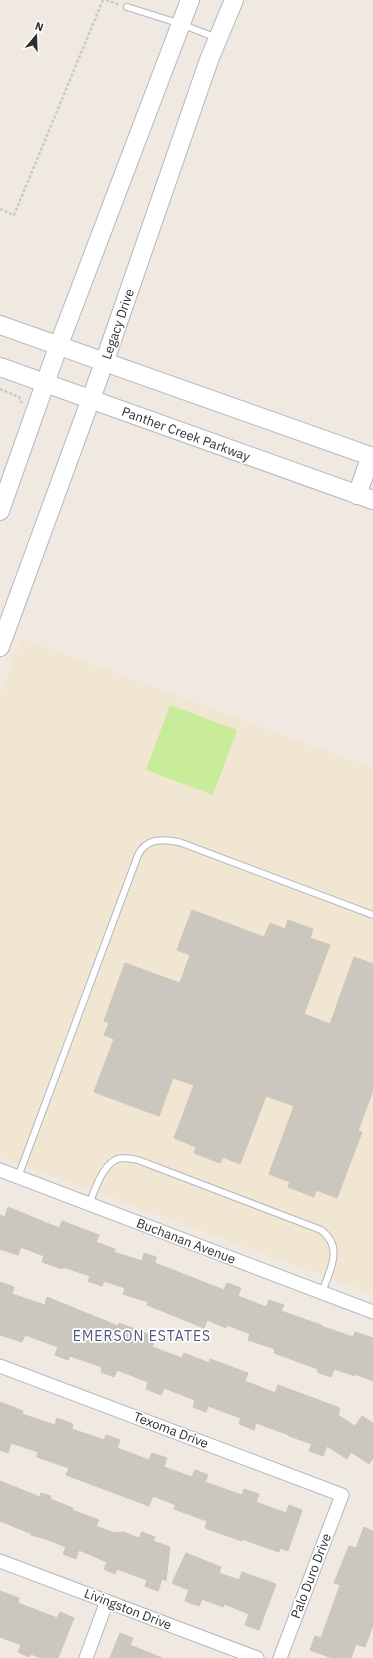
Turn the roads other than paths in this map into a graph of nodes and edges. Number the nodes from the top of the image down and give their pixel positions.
1 (190, 0) edge
2 (234, 0) edge
3 (127, 6) road end
4 (181, 24) junction
5 (218, 38) junction
6 (0, 325) edge
7 (58, 346) junction
8 (104, 363) junction
9 (0, 367) edge
10 (45, 384) junction
11 (91, 400) junction
12 (372, 457) edge
13 (365, 498) edge
14 (0, 512) edge
15 (0, 647) edge
16 (373, 915) edge
17 (0, 1170) edge
18 (18, 1177) junction
19 (89, 1204) junction
20 (322, 1292) junction
21 (373, 1312) edge
22 (0, 1366) edge
23 (342, 1495) joint
24 (0, 1561) edge
25 (107, 1601) junction
26 (86, 1658) edge
27 (257, 1658) edge
28 (280, 1658) edge

1 - 4 main road
2 - 5 main road, Legacy Drive
3 - 4 lane
4 - 5 lane
4 - 7 main road
5 - 8 main road, Legacy Drive
6 - 7 main road
7 - 8 main road
7 - 10 main road
8 - 11 main road, Legacy Drive
8 - 12 main road
9 - 10 main road, Panther Creek Parkway
10 - 11 main road, Panther Creek Parkway
10 - 14 main road
11 - 13 main road, Panther Creek Parkway
11 - 15 main road, Legacy Drive
12 - 13 main road
16 - 18 lane
17 - 18 street, Buchanan Avenue
18 - 19 street, Buchanan Avenue
19 - 20 street, Buchanan Avenue
19 - 20 lane
20 - 21 street, Buchanan Avenue
22 - 23 street, Texoma Drive
23 - 28 street, Palo Duro Drive
24 - 25 street, Livingston Drive
25 - 26 street
25 - 27 street, Livingston Drive

